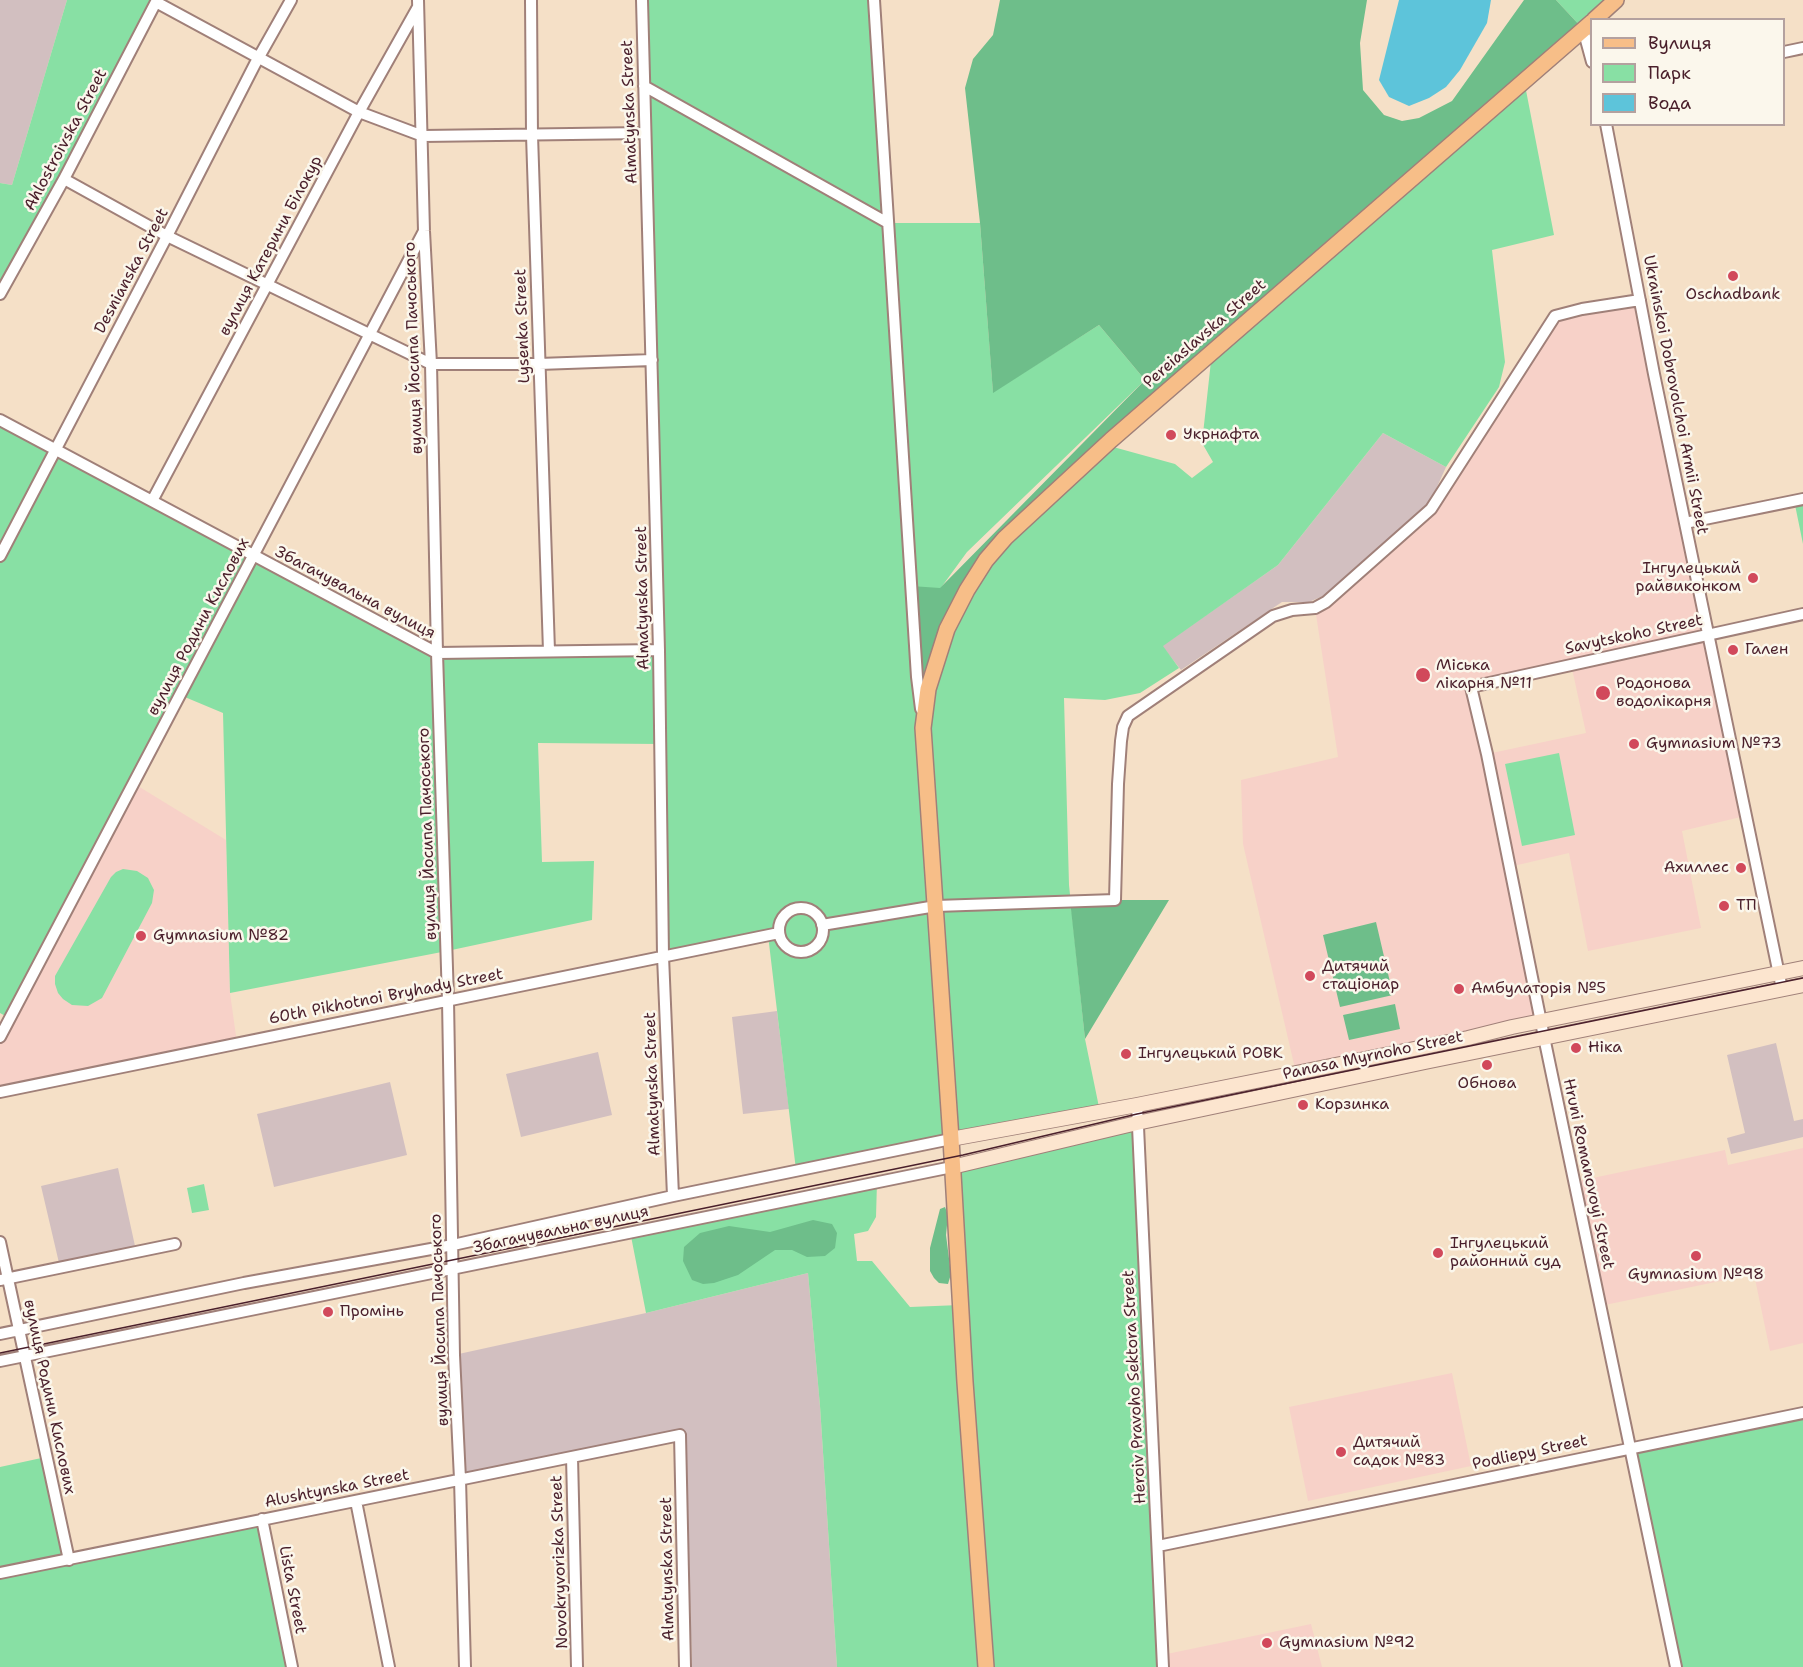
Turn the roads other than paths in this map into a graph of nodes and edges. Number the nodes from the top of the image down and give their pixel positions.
1 (291, 0) edge
2 (531, 0) edge
3 (642, 0) edge
4 (874, 0) edge
5 (1617, 0) edge
6 (157, 1) edge
7 (418, 3) edge
8 (1595, 18) edge
9 (1589, 23) edge
10 (1803, 48) edge
11 (1785, 52) edge
12 (259, 57) junction
13 (644, 86) junction
14 (359, 112) junction
15 (1606, 126) edge
16 (645, 133) junction
17 (532, 135) junction
18 (423, 136) junction
19 (64, 179) junction
20 (888, 223) junction
21 (424, 231) junction
22 (168, 236) junction
23 (267, 285) junction
24 (0, 294) edge
25 (1640, 300) junction
26 (369, 335) junction
27 (652, 360) junction
28 (431, 364) junction
29 (539, 364) junction
30 (0, 420) edge
31 (56, 449) junction
32 (1803, 499) edge
33 (152, 501) junction
34 (1685, 523) junction
35 (253, 555) junction
36 (0, 556) edge
37 (1803, 614) edge
38 (1708, 634) junction
39 (659, 650) junction
40 (549, 651) junction
41 (437, 653) junction
42 (1471, 687) joint
43 (923, 728) junction
44 (936, 906) junction
45 (822, 926) junction
46 (779, 933) junction
47 (663, 956) junction
48 (1803, 968) edge
49 (1778, 973) junction
50 (1803, 985) edge
51 (1782, 989) junction
52 (448, 1000) junction
53 (1541, 1021) junction
54 (0, 1037) edge
55 (1544, 1038) junction
56 (0, 1092) edge
57 (1137, 1105) junction
58 (1137, 1123) junction
59 (951, 1139) junction
60 (952, 1167) junction
61 (673, 1196) junction
62 (0, 1242) edge
63 (175, 1244) dead end
64 (453, 1245) junction
65 (452, 1268) junction
66 (4, 1280) edge
67 (18, 1330) junction
68 (0, 1334) edge
69 (24, 1356) junction
70 (0, 1361) edge
71 (1803, 1413) edge
72 (680, 1435) joint
73 (1630, 1448) junction
74 (572, 1457) junction
75 (460, 1479) junction
76 (356, 1501) junction
77 (262, 1519) junction
78 (1158, 1546) junction
79 (69, 1560) junction
80 (0, 1573) edge
81 (292, 1667) edge
82 (389, 1667) edge
83 (465, 1667) edge
84 (578, 1667) edge
85 (686, 1667) edge
86 (986, 1667) edge
87 (1163, 1667) edge
88 (1676, 1667) edge

1 - 12 street, Desnianska Street
2 - 17 street, Lysenka Street
3 - 13 street, Almatynska Street
4 - 20 street
5 - 8 main road, Pereiaslavska Street
6 - 12 street
6 - 19 street, Ahlostroivska Street
7 - 14 street, вулиця Катерини Білокур
7 - 18 street, вулиця Йосипа Пачоського
9 - 43 main road, Pereiaslavska Street
10 - 11 street
12 - 14 street
12 - 22 street, Desnianska Street
13 - 16 street, Almatynska Street
13 - 20 street
14 - 18 street
14 - 23 street, вулиця Катерини Білокур
15 - 25 street, Ukrainskoi Dobrovolchoi Armii Street
16 - 17 street
16 - 27 street, Almatynska Street
17 - 18 street
17 - 29 street, Lysenka Street
18 - 21 street, вулиця Йосипа Пачоського
19 - 22 street
19 - 24 street, Ahlostroivska Street
20 - 43 street
21 - 26 street, вулиця Родини Кислових
21 - 28 street, вулиця Йосипа Пачоського
22 - 23 street
22 - 31 street, Desnianska Street
23 - 26 street
23 - 33 street, вулиця Катерини Білокур
25 - 34 street, Ukrainskoi Dobrovolchoi Armii Street
25 - 44 street
26 - 28 street
26 - 35 street, вулиця Родини Кислових
27 - 29 street
27 - 39 street, Almatynska Street
28 - 29 street
28 - 41 street, вулиця Йосипа Пачоського
29 - 40 street, Lysenka Street
30 - 31 street, Збагачувальна вулиця
31 - 33 street, Збагачувальна вулиця
31 - 36 street, Desnianska Street
32 - 34 street
33 - 35 street, Збагачувальна вулиця
34 - 38 street, Ukrainskoi Dobrovolchoi Armii Street
35 - 41 street, Збагачувальна вулиця
35 - 54 street, вулиця Родини Кислових
37 - 38 street, Savytskoho Street
38 - 42 street, Savytskoho Street
38 - 49 street, Ukrainskoi Dobrovolchoi Armii Street
39 - 40 street, Збагачувальна вулиця
39 - 47 street, Almatynska Street
40 - 41 street, Збагачувальна вулиця
41 - 52 street, вулиця Йосипа Пачоського
42 - 53 street, Hruni Romanovoyi Street
43 - 44 main road, Pereiaslavska Street
44 - 45 street
44 - 59 main road, Pereiaslavska Street
45 - 46 street
45 - 46 street
46 - 47 street, 60th Pikhotnoi Bryhady Street
47 - 52 street, 60th Pikhotnoi Bryhady Street
47 - 61 street, Almatynska Street
48 - 49 main road, Panasa Myrnoho Street
49 - 51 street, Ukrainskoi Dobrovolchoi Armii Street
49 - 53 main road, Panasa Myrnoho Street
50 - 51 main road, Panasa Myrnoho Street
51 - 55 main road, Panasa Myrnoho Street
52 - 56 street, 60th Pikhotnoi Bryhady Street
52 - 64 street, вулиця Йосипа Пачоського
53 - 55 street, Hruni Romanovoyi Street
53 - 57 main road, Panasa Myrnoho Street
55 - 58 main road, Panasa Myrnoho Street
55 - 73 street, Hruni Romanovoyi Street
57 - 58 street, Heroiv Pravoho Sektora Street
57 - 59 main road, Panasa Myrnoho Street
58 - 60 main road, Panasa Myrnoho Street
58 - 78 street, Heroiv Pravoho Sektora Street
59 - 60 main road, Pereiaslavska Street
59 - 61 street, Збагачувальна вулиця
60 - 65 street, Збагачувальна вулиця
60 - 86 main road, Pereiaslavska Street
61 - 64 street, Збагачувальна вулиця
62 - 66 street, вулиця Родини Кислових
63 - 66 street
64 - 65 street, вулиця Йосипа Пачоського
64 - 67 street, Збагачувальна вулиця
65 - 69 street, Збагачувальна вулиця
65 - 75 street, вулиця Йосипа Пачоського
66 - 67 street, вулиця Родини Кислових
67 - 68 street, Збагачувальна вулиця
67 - 69 street, вулиця Родини Кислових
69 - 70 street, Збагачувальна вулиця
69 - 79 street, вулиця Родини Кислових
71 - 73 street, Podliepy Street
72 - 74 street, Alushtynska Street
72 - 85 street, Almatynska Street
73 - 78 street, Podliepy Street
73 - 88 street, Hruni Romanovoyi Street
74 - 75 street, Alushtynska Street
74 - 84 street, Novokryvorizka Street
75 - 76 street, Alushtynska Street
75 - 83 street, вулиця Йосипа Пачоського
76 - 77 street, Alushtynska Street
76 - 82 street
77 - 79 street, Alushtynska Street
77 - 81 street, Lista Street
78 - 87 street, Heroiv Pravoho Sektora Street
79 - 80 street, Alushtynska Street

